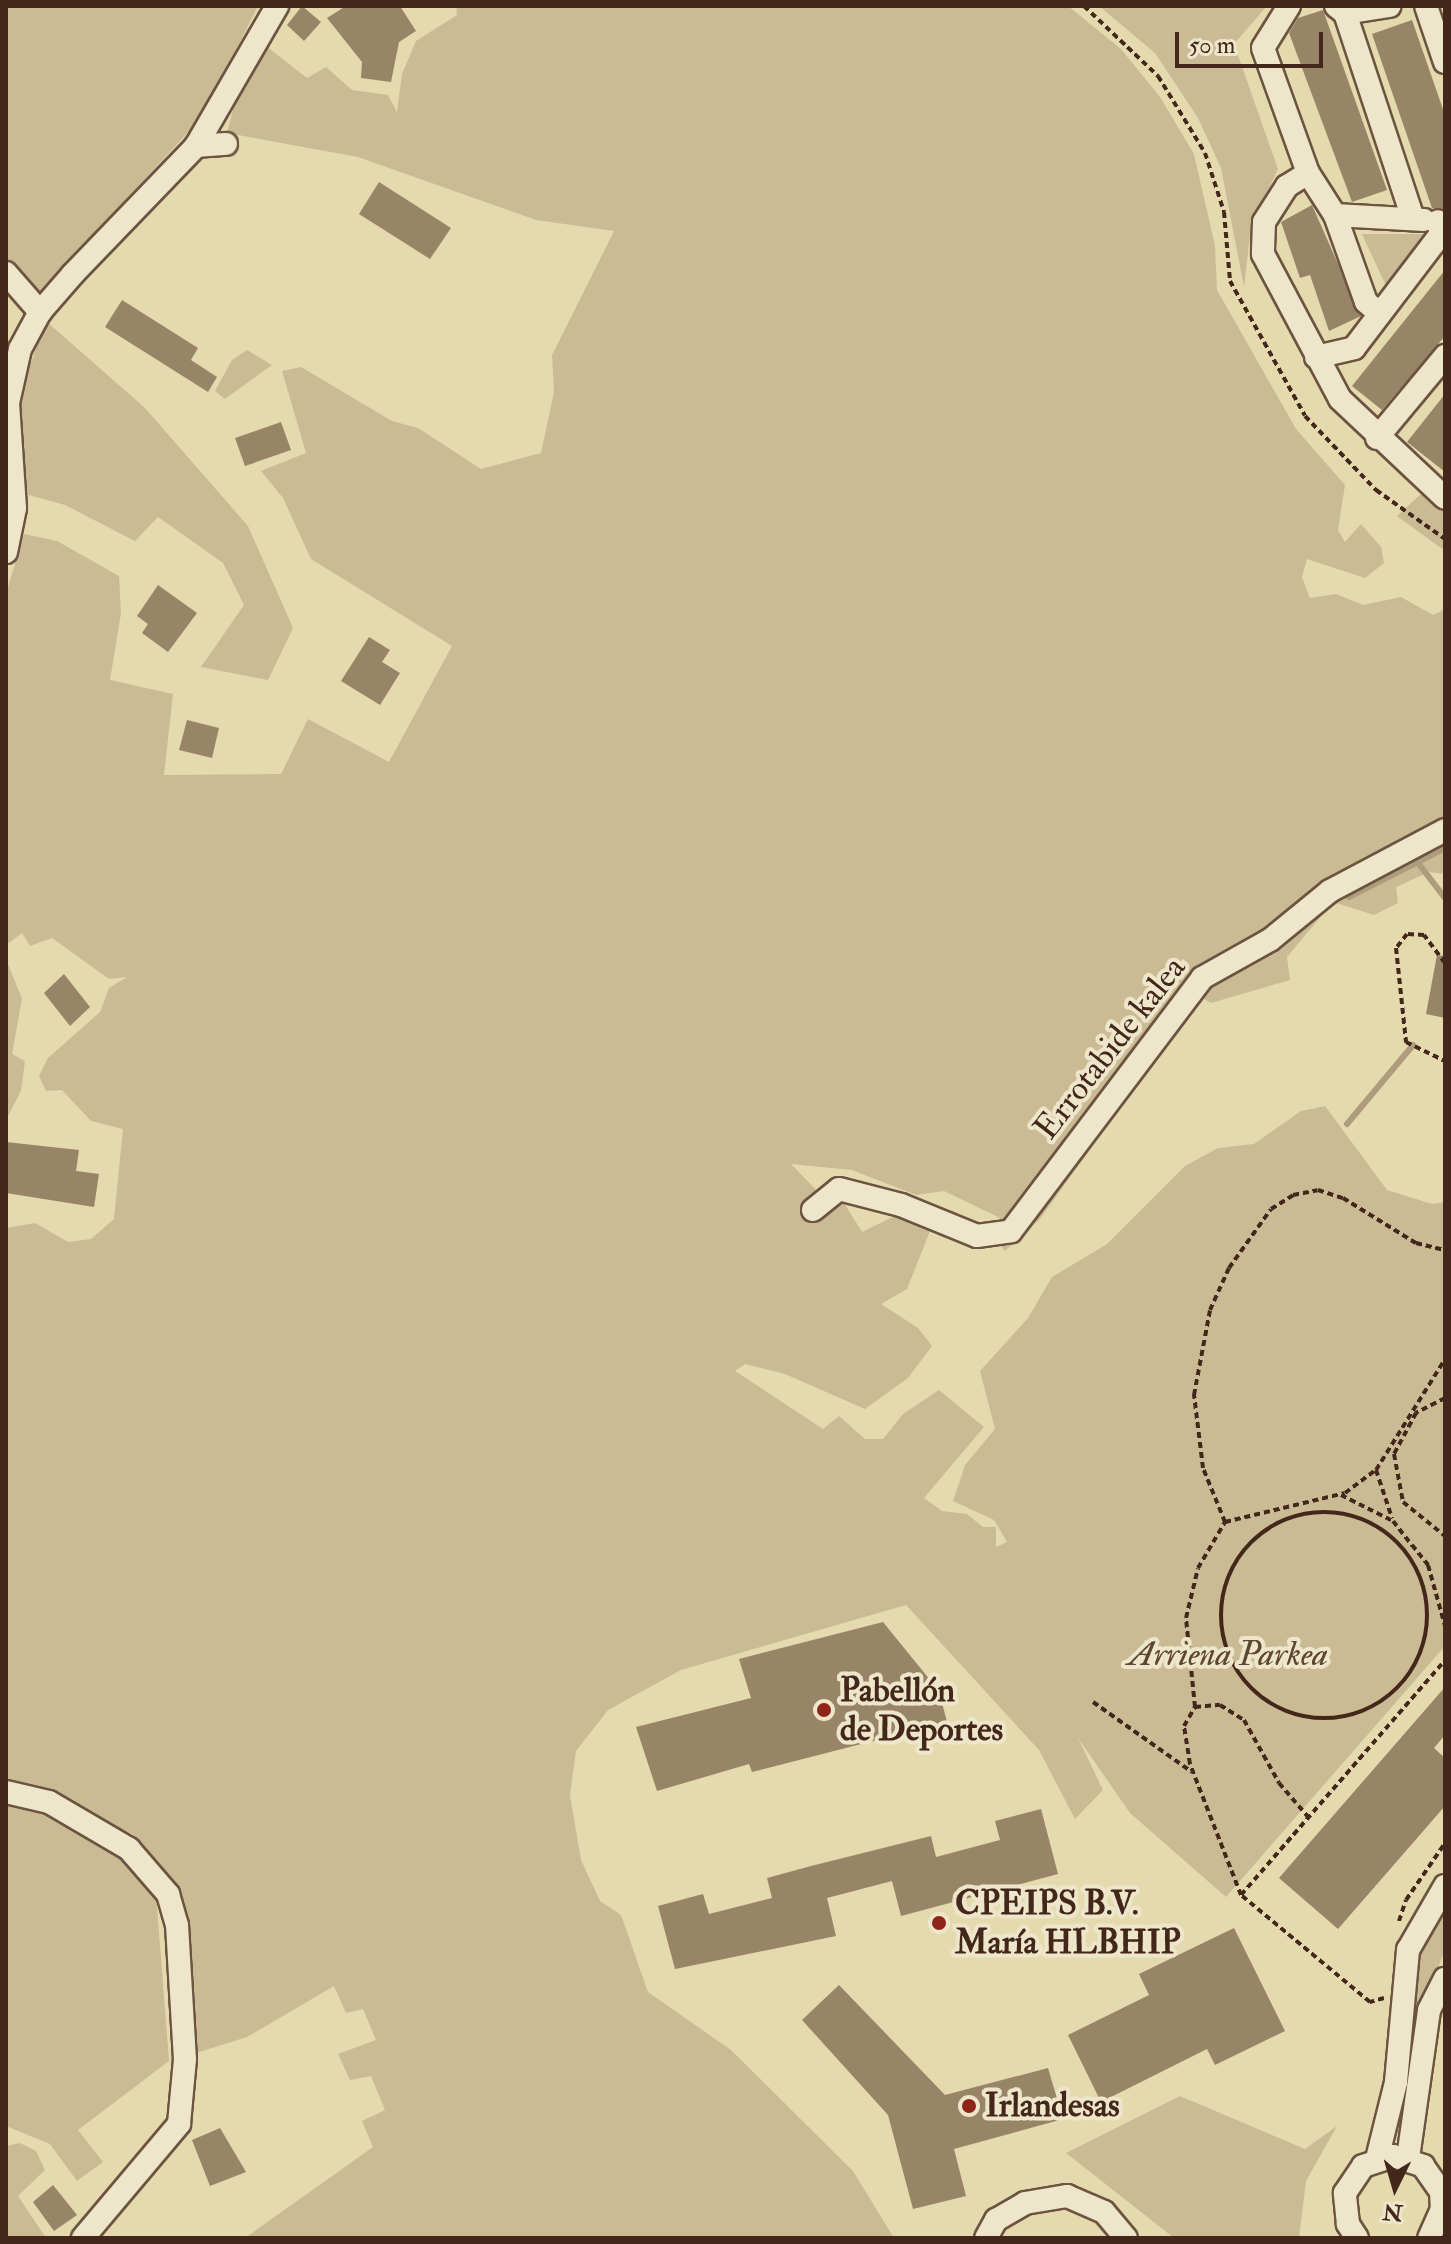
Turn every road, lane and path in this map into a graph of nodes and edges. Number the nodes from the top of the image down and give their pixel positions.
1 (277, 6) edge
2 (1289, 6) edge
3 (1389, 6) edge
4 (1426, 6) edge
5 (1340, 9) edge
6 (1445, 62) edge
7 (226, 144) dead end
8 (196, 146) junction
9 (1308, 173) junction
10 (1335, 215) junction
11 (1413, 219) junction
12 (1442, 221) edge
13 (6, 273) edge
14 (40, 312) junction
15 (1380, 314) junction
16 (1445, 356) edge
17 (1316, 357) junction
18 (1377, 438) junction
19 (1445, 498) edge
20 (6, 552) edge
21 (1445, 830) edge
22 (1445, 963) edge
23 (1445, 1061) edge
24 (813, 1210) dead end
25 (1445, 1250) edge
26 (1445, 1359) edge
27 (1445, 1398) edge
28 (1376, 1470) junction
29 (1339, 1494) junction
30 (1393, 1521) junction
31 (1225, 1522) junction
32 (1445, 1536) edge
33 (1399, 1543) joint
34 (1445, 1626) edge
35 (1445, 1660) edge
36 (1093, 1702) dead end
37 (1195, 1707) junction
38 (1194, 1774) junction
39 (6, 1792) edge
40 (1309, 1818) junction
41 (1445, 1886) edge
42 (1241, 1895) junction
43 (1445, 1979) edge
44 (1386, 1986) dead end
45 (1408, 2158) junction
46 (1377, 2159) junction
47 (1444, 2209) edge
48 (83, 2238) edge
49 (986, 2238) edge
50 (1126, 2238) edge
51 (1357, 2238) edge
52 (1429, 2238) edge

1 - 8 street
2 - 9 street
3 - 5 street
4 - 6 street
5 - 11 street
7 - 8 street
8 - 14 street
9 - 10 street
9 - 17 street
10 - 11 street
10 - 15 street
11 - 12 street
12 - 15 street
13 - 14 street
14 - 20 street
15 - 17 street
16 - 18 street
17 - 18 street
18 - 19 street
21 - 24 street, Errotabide kalea
22 - 23 path
25 - 31 path
26 - 28 path
27 - 32 path
28 - 29 path
28 - 30 path
29 - 30 path
29 - 31 path
30 - 34 path
31 - 37 path
33 - 33 path
35 - 40 path
36 - 38 path
37 - 38 path
37 - 40 path
38 - 42 path
39 - 48 street
40 - 42 path
41 - 46 street
42 - 44 path
43 - 45 street
45 - 46 street
45 - 47 street
46 - 51 street
47 - 52 street
49 - 50 street

